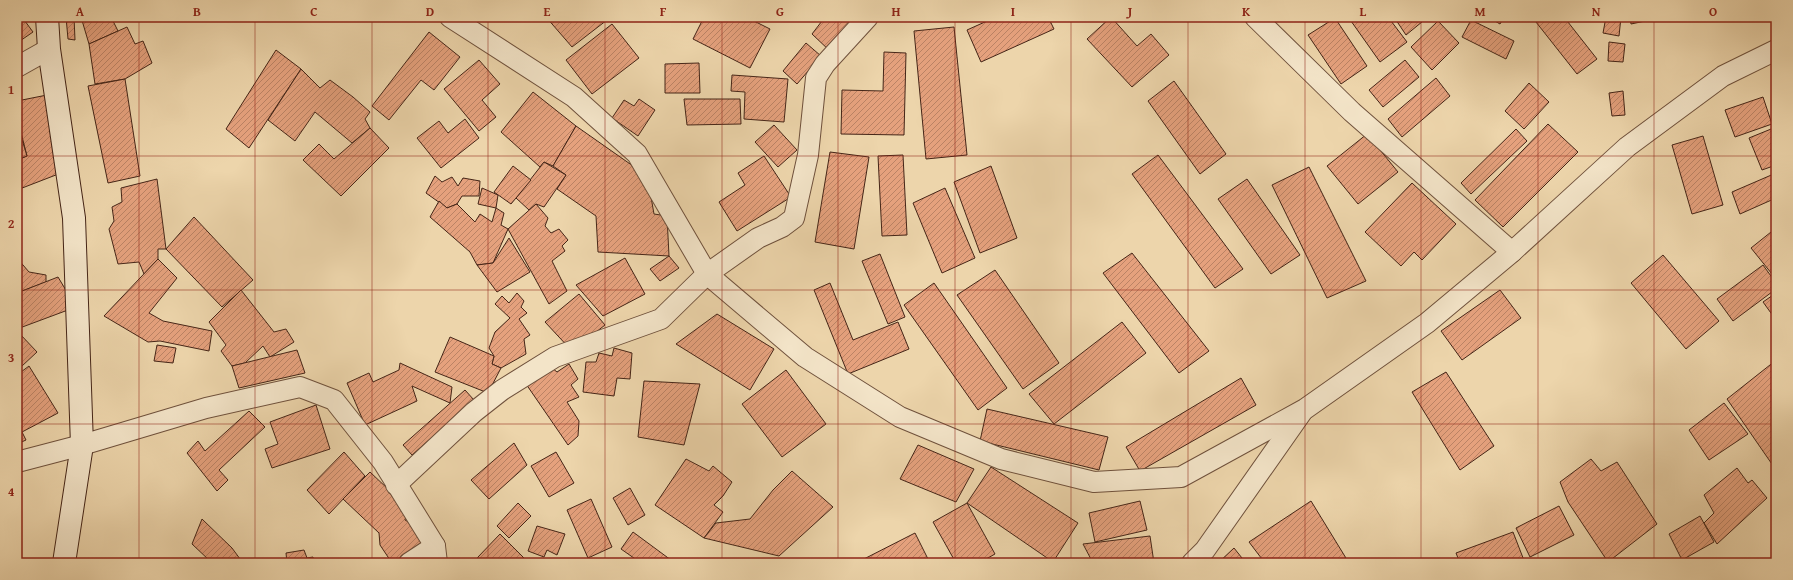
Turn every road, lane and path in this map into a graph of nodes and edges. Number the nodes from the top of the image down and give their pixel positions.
1 (47, 17) edge
2 (450, 17) edge
3 (868, 17) edge
4 (1255, 17) edge
5 (49, 49) junction
6 (1776, 50) edge
7 (17, 67) edge
8 (1512, 252) junction
9 (707, 274) junction
10 (1305, 409) junction
11 (82, 445) junction
12 (17, 462) edge
13 (396, 484) junction
14 (436, 554) edge
15 (64, 563) edge
16 (409, 563) edge
17 (1192, 563) edge

1 - 5 street
2 - 9 street
3 - 9 street
4 - 8 street
5 - 7 street
5 - 11 street
6 - 8 street
8 - 10 street
9 - 10 street
9 - 13 street
10 - 17 street
11 - 12 street
11 - 13 street
11 - 15 street
13 - 14 street
14 - 16 street

